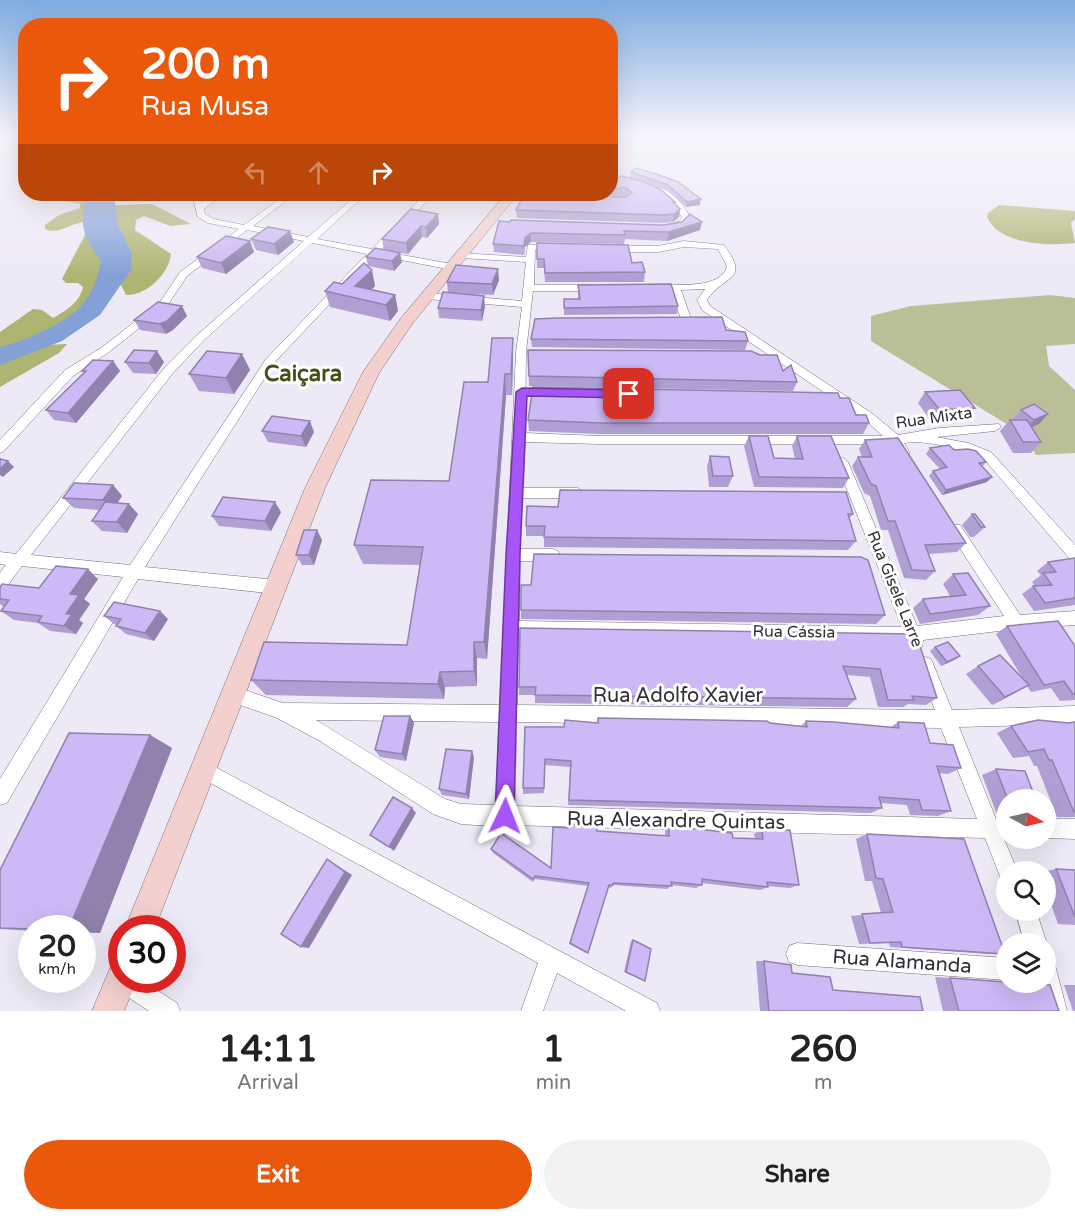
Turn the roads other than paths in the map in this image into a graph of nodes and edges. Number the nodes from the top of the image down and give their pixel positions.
1 (628, 182) edge
2 (635, 182) edge
3 (626, 192) edge
4 (198, 201) edge
5 (210, 201) edge
6 (282, 201) edge
7 (354, 201) edge
8 (422, 201) edge
9 (510, 201) edge
10 (199, 208) junction
11 (248, 227) junction
12 (662, 228) edge
13 (311, 239) junction
14 (563, 248) edge
15 (605, 249) edge
16 (373, 252) junction
17 (531, 260) junction
18 (457, 261) junction
19 (713, 286) junction
20 (675, 287) junction
21 (529, 288) junction
22 (603, 288) edge
23 (645, 288) edge
24 (427, 296) junction
25 (526, 304) junction
26 (695, 319) junction
27 (723, 319) junction
28 (674, 320) edge
29 (754, 355) edge
30 (778, 356) junction
31 (811, 396) edge
32 (845, 401) junction
33 (995, 427) dead end
34 (518, 437) junction
35 (917, 437) junction
36 (896, 440) junction
37 (832, 441) junction
38 (0, 447) edge
39 (915, 469) edge
40 (515, 493) junction
41 (598, 494) edge
42 (946, 517) edge
43 (513, 555) junction
44 (573, 555) edge
45 (1075, 555) edge
46 (0, 558) edge
47 (18, 560) junction
48 (134, 572) junction
49 (0, 584) edge
50 (276, 586) junction
51 (1075, 618) edge
52 (1016, 622) junction
53 (512, 628) junction
54 (912, 634) junction
55 (233, 694) junction
56 (280, 711) junction
57 (508, 715) junction
58 (1075, 716) edge
59 (948, 719) junction
60 (202, 769) junction
61 (0, 796) edge
62 (505, 816) junction
63 (996, 825) edge
64 (996, 829) edge
65 (1056, 829) edge
66 (1075, 829) edge
67 (145, 915) edge
68 (797, 954) dead end
69 (551, 958) junction
70 (996, 968) edge
71 (115, 993) edge
72 (143, 993) edge
73 (1052, 993) edge
74 (108, 1011) edge
75 (169, 1011) edge
76 (532, 1011) edge
77 (649, 1011) edge
78 (1056, 1011) edge

1 - 3 street
2 - 12 street
4 - 10 street
5 - 10 street
6 - 11 street
7 - 13 street
8 - 16 street
9 - 18 main road
10 - 11 street
11 - 13 street
11 - 38 street
13 - 16 street
13 - 47 street
14 - 17 street
15 - 19 street
16 - 18 street
16 - 48 street
17 - 18 street
17 - 21 street
18 - 24 main road
19 - 20 street
19 - 27 street
20 - 23 street
20 - 26 street
21 - 22 street
21 - 25 street
24 - 25 street
24 - 50 main road
25 - 34 street
26 - 27 street
26 - 28 street
27 - 30 street
29 - 30 street
30 - 32 street
31 - 32 street
32 - 36 street
33 - 35 street, Rua Mixta
34 - 37 street, Rua Mixta
34 - 40 street
35 - 36 street, Rua Mixta
35 - 45 street
36 - 37 street, Rua Mixta
36 - 39 street
37 - 54 street, Rua Gisele Larre
40 - 41 street
40 - 43 street
42 - 52 street
43 - 44 street
43 - 53 street
46 - 47 street
47 - 48 street
47 - 49 street
48 - 50 street
48 - 61 street
50 - 55 main road
51 - 52 street, Rua Cássia
52 - 54 street, Rua Cássia
53 - 54 street, Rua Cássia
53 - 57 street
54 - 59 street, Rua Gisele Larre
55 - 56 street, Rua Alexandre Quintas
55 - 60 main road
56 - 57 street, Rua Adolfo Xavier
56 - 62 street, Rua Alexandre Quintas
57 - 59 street, Rua Adolfo Xavier
57 - 62 street
58 - 59 street, Rua Adolfo Xavier
59 - 63 street, Rua Gisele Larre
60 - 67 main road
60 - 69 street
62 - 64 street, Rua Alexandre Quintas
65 - 66 street
68 - 70 street, Rua Alamanda
69 - 76 street
69 - 77 street
71 - 74 main road
72 - 75 street
73 - 78 street

